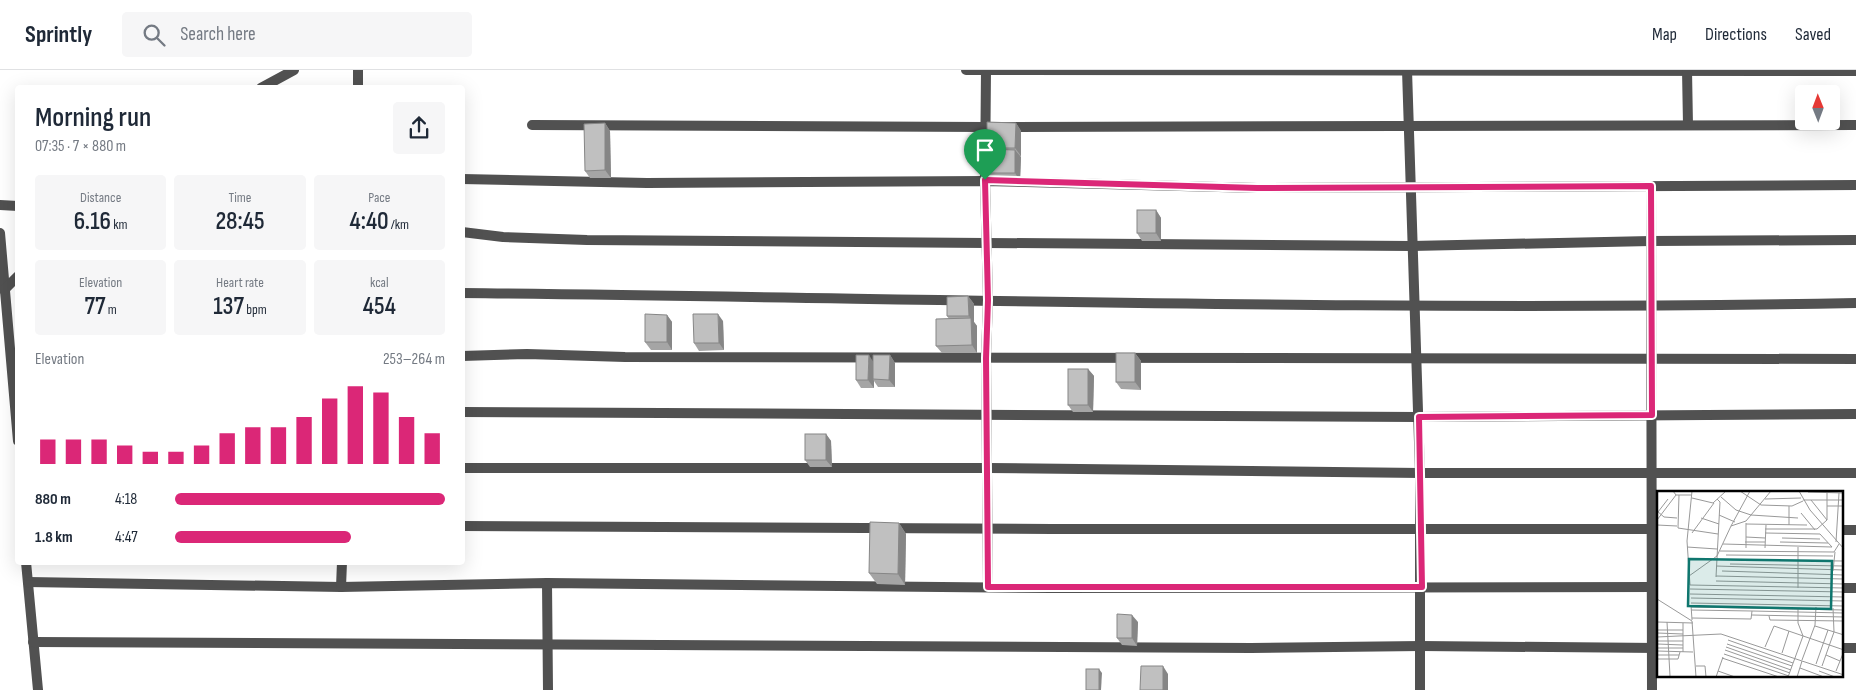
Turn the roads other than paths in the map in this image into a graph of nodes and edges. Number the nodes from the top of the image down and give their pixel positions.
1 (294, 70) edge
2 (358, 70) edge
3 (966, 70) edge
4 (986, 70) edge
5 (1407, 70) edge
6 (1687, 70) edge
7 (1856, 71) edge
8 (266, 85) edge
9 (358, 85) edge
10 (532, 125) dead end
11 (1688, 125) junction
12 (1856, 125) edge
13 (1408, 126) junction
14 (986, 127) junction
15 (465, 179) edge
16 (985, 180) junction
17 (1410, 186) junction
18 (1651, 186) junction
19 (1856, 186) edge
20 (0, 205) edge
21 (15, 206) edge
22 (465, 232) edge
23 (0, 233) edge
24 (1856, 240) edge
25 (1651, 241) junction
26 (986, 243) junction
27 (1412, 246) junction
28 (15, 279) edge
29 (4, 290) junction
30 (465, 293) edge
31 (988, 300) junction
32 (1856, 303) edge
33 (1414, 305) junction
34 (1651, 307) junction
35 (465, 356) edge
36 (986, 358) junction
37 (1416, 358) junction
38 (1651, 358) junction
39 (1856, 359) edge
40 (15, 404) edge
41 (465, 412) edge
42 (987, 414) junction
43 (1856, 414) edge
44 (1652, 415) junction
45 (1419, 417) junction
46 (465, 468) edge
47 (988, 468) junction
48 (1420, 473) junction
49 (1652, 473) junction
50 (1856, 473) edge
51 (465, 526) edge
52 (988, 528) junction
53 (1421, 530) junction
54 (1655, 530) edge
55 (26, 565) edge
56 (342, 565) edge
57 (28, 582) junction
58 (547, 582) junction
59 (341, 587) junction
60 (988, 587) junction
61 (1422, 587) junction
62 (1655, 587) edge
63 (33, 642) junction
64 (548, 644) junction
65 (1421, 646) junction
66 (1656, 648) edge
67 (38, 690) edge
68 (548, 690) edge
69 (1420, 690) edge
70 (1652, 690) edge

1 - 8 street
2 - 9 street
3 - 4 street
4 - 5 street
4 - 14 street
5 - 6 street
5 - 13 street
6 - 7 street
6 - 11 street
10 - 14 street
11 - 12 street
11 - 13 street
13 - 14 street
13 - 17 street
14 - 16 street
15 - 16 street
16 - 17 street
16 - 26 street
17 - 18 street
17 - 27 street
18 - 19 street
18 - 25 street
20 - 21 street
22 - 26 street
23 - 29 street
24 - 25 street
25 - 27 street
25 - 34 street
26 - 27 street
26 - 31 street
27 - 33 street
28 - 29 street
29 - 40 street
30 - 31 street
31 - 33 street
31 - 36 street
32 - 34 street
33 - 34 street
33 - 37 street
34 - 38 street
35 - 36 street
36 - 37 street
36 - 42 street
37 - 38 street
37 - 45 street
38 - 39 street
38 - 44 street
41 - 42 street
42 - 45 street
42 - 47 street
43 - 44 street
44 - 45 street
44 - 49 street
45 - 48 street
46 - 47 street
47 - 48 street
47 - 52 street
48 - 49 street
48 - 53 street
49 - 50 street
49 - 54 street
51 - 52 street
52 - 53 street
52 - 60 street
53 - 54 street
53 - 61 street
54 - 62 street
55 - 57 street
56 - 59 street
57 - 59 street
57 - 63 street
58 - 59 street
58 - 60 street
58 - 64 street
60 - 61 street
61 - 62 street
61 - 65 street
62 - 66 street
63 - 64 street
63 - 67 street
64 - 65 street
64 - 68 street
65 - 66 street
65 - 69 street
66 - 70 street

